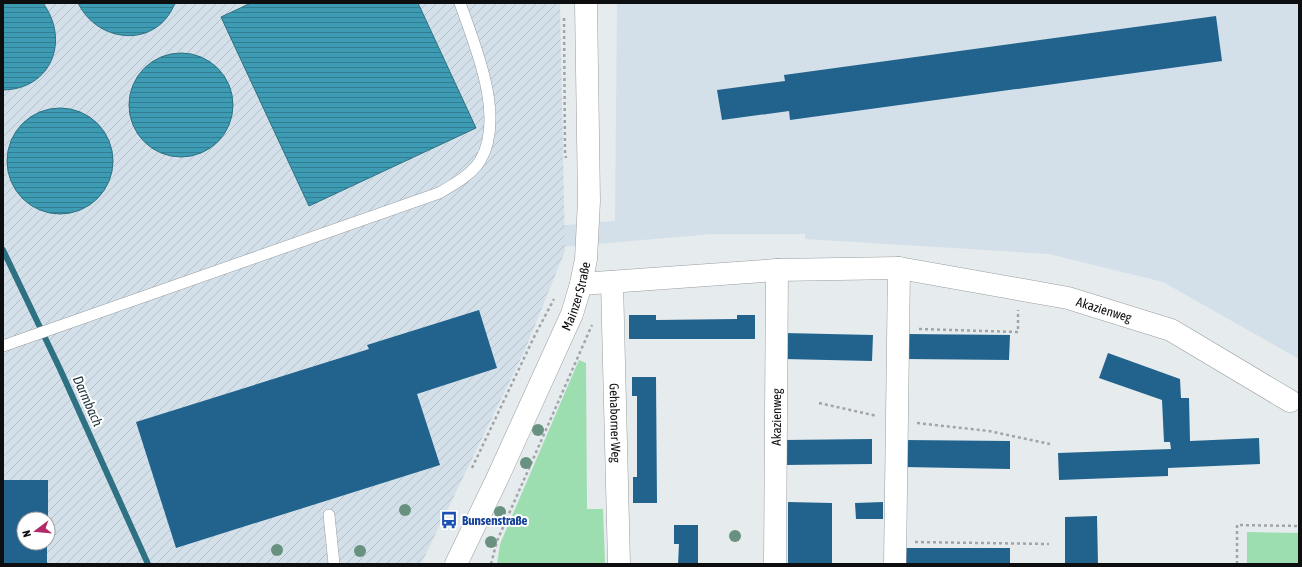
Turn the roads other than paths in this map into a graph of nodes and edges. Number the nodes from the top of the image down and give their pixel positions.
1 (460, 3) edge
2 (586, 3) edge
3 (899, 268) junction
4 (777, 270) junction
5 (612, 282) junction
6 (581, 284) junction
7 (3, 346) edge
8 (1290, 401) dead end
9 (329, 515) dead end
10 (470, 536) junction
11 (334, 564) edge
12 (456, 564) edge
13 (470, 564) edge
14 (619, 564) edge
15 (775, 564) edge
16 (895, 564) edge

1 - 7 lane
2 - 6 street, Mainzer Straße
3 - 4 street, Akazienweg
3 - 8 street, Akazienweg
3 - 16 street
4 - 5 street, Akazienweg
4 - 15 street, Akazienweg
5 - 6 street, Akazienweg
5 - 14 street, Gehaborner Weg
6 - 10 street, Mainzer Straße
9 - 11 lane
10 - 12 street, Mainzer Straße
10 - 13 street

